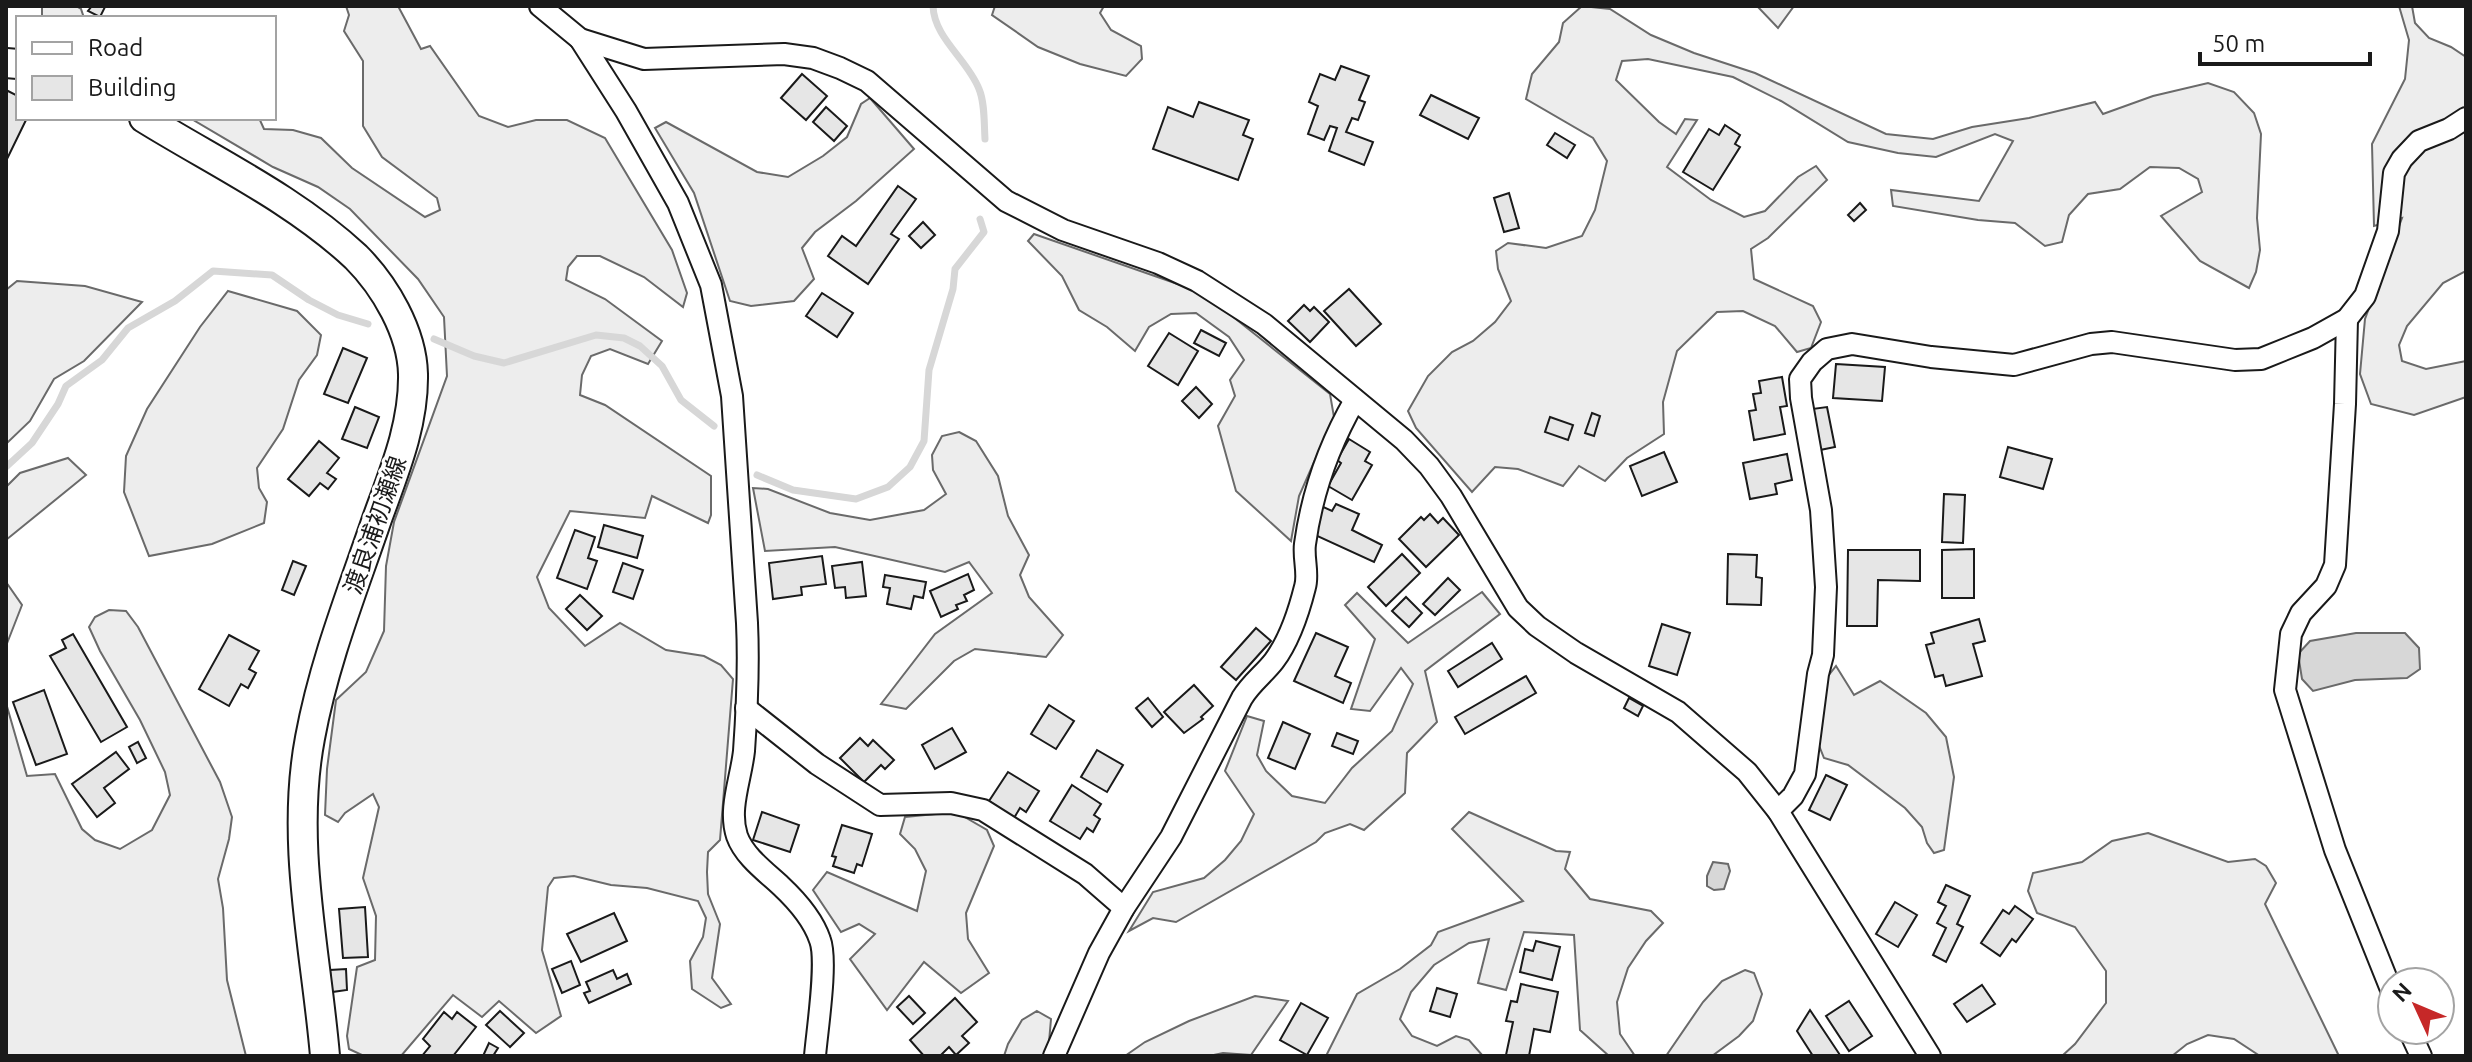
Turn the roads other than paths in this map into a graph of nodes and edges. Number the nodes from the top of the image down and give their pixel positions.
1 (540, 6) edge
2 (560, 15) edge
3 (580, 39) junction
4 (2466, 118) edge
5 (147, 120) edge
6 (2347, 319) junction
7 (1355, 400) junction
8 (746, 708) junction
9 (1778, 811) junction
10 (1124, 908) junction
11 (2382, 966) edge
12 (325, 1056) edge
13 (815, 1056) edge
14 (1054, 1056) edge
15 (1930, 1056) edge

1 - 2 street
2 - 3 street
3 - 7 street
3 - 8 street
4 - 6 street
5 - 12 main road, 渡良浦初瀬線
6 - 9 street
6 - 11 street
7 - 9 street
7 - 10 street
8 - 10 street
8 - 13 street
9 - 15 street
10 - 14 street

